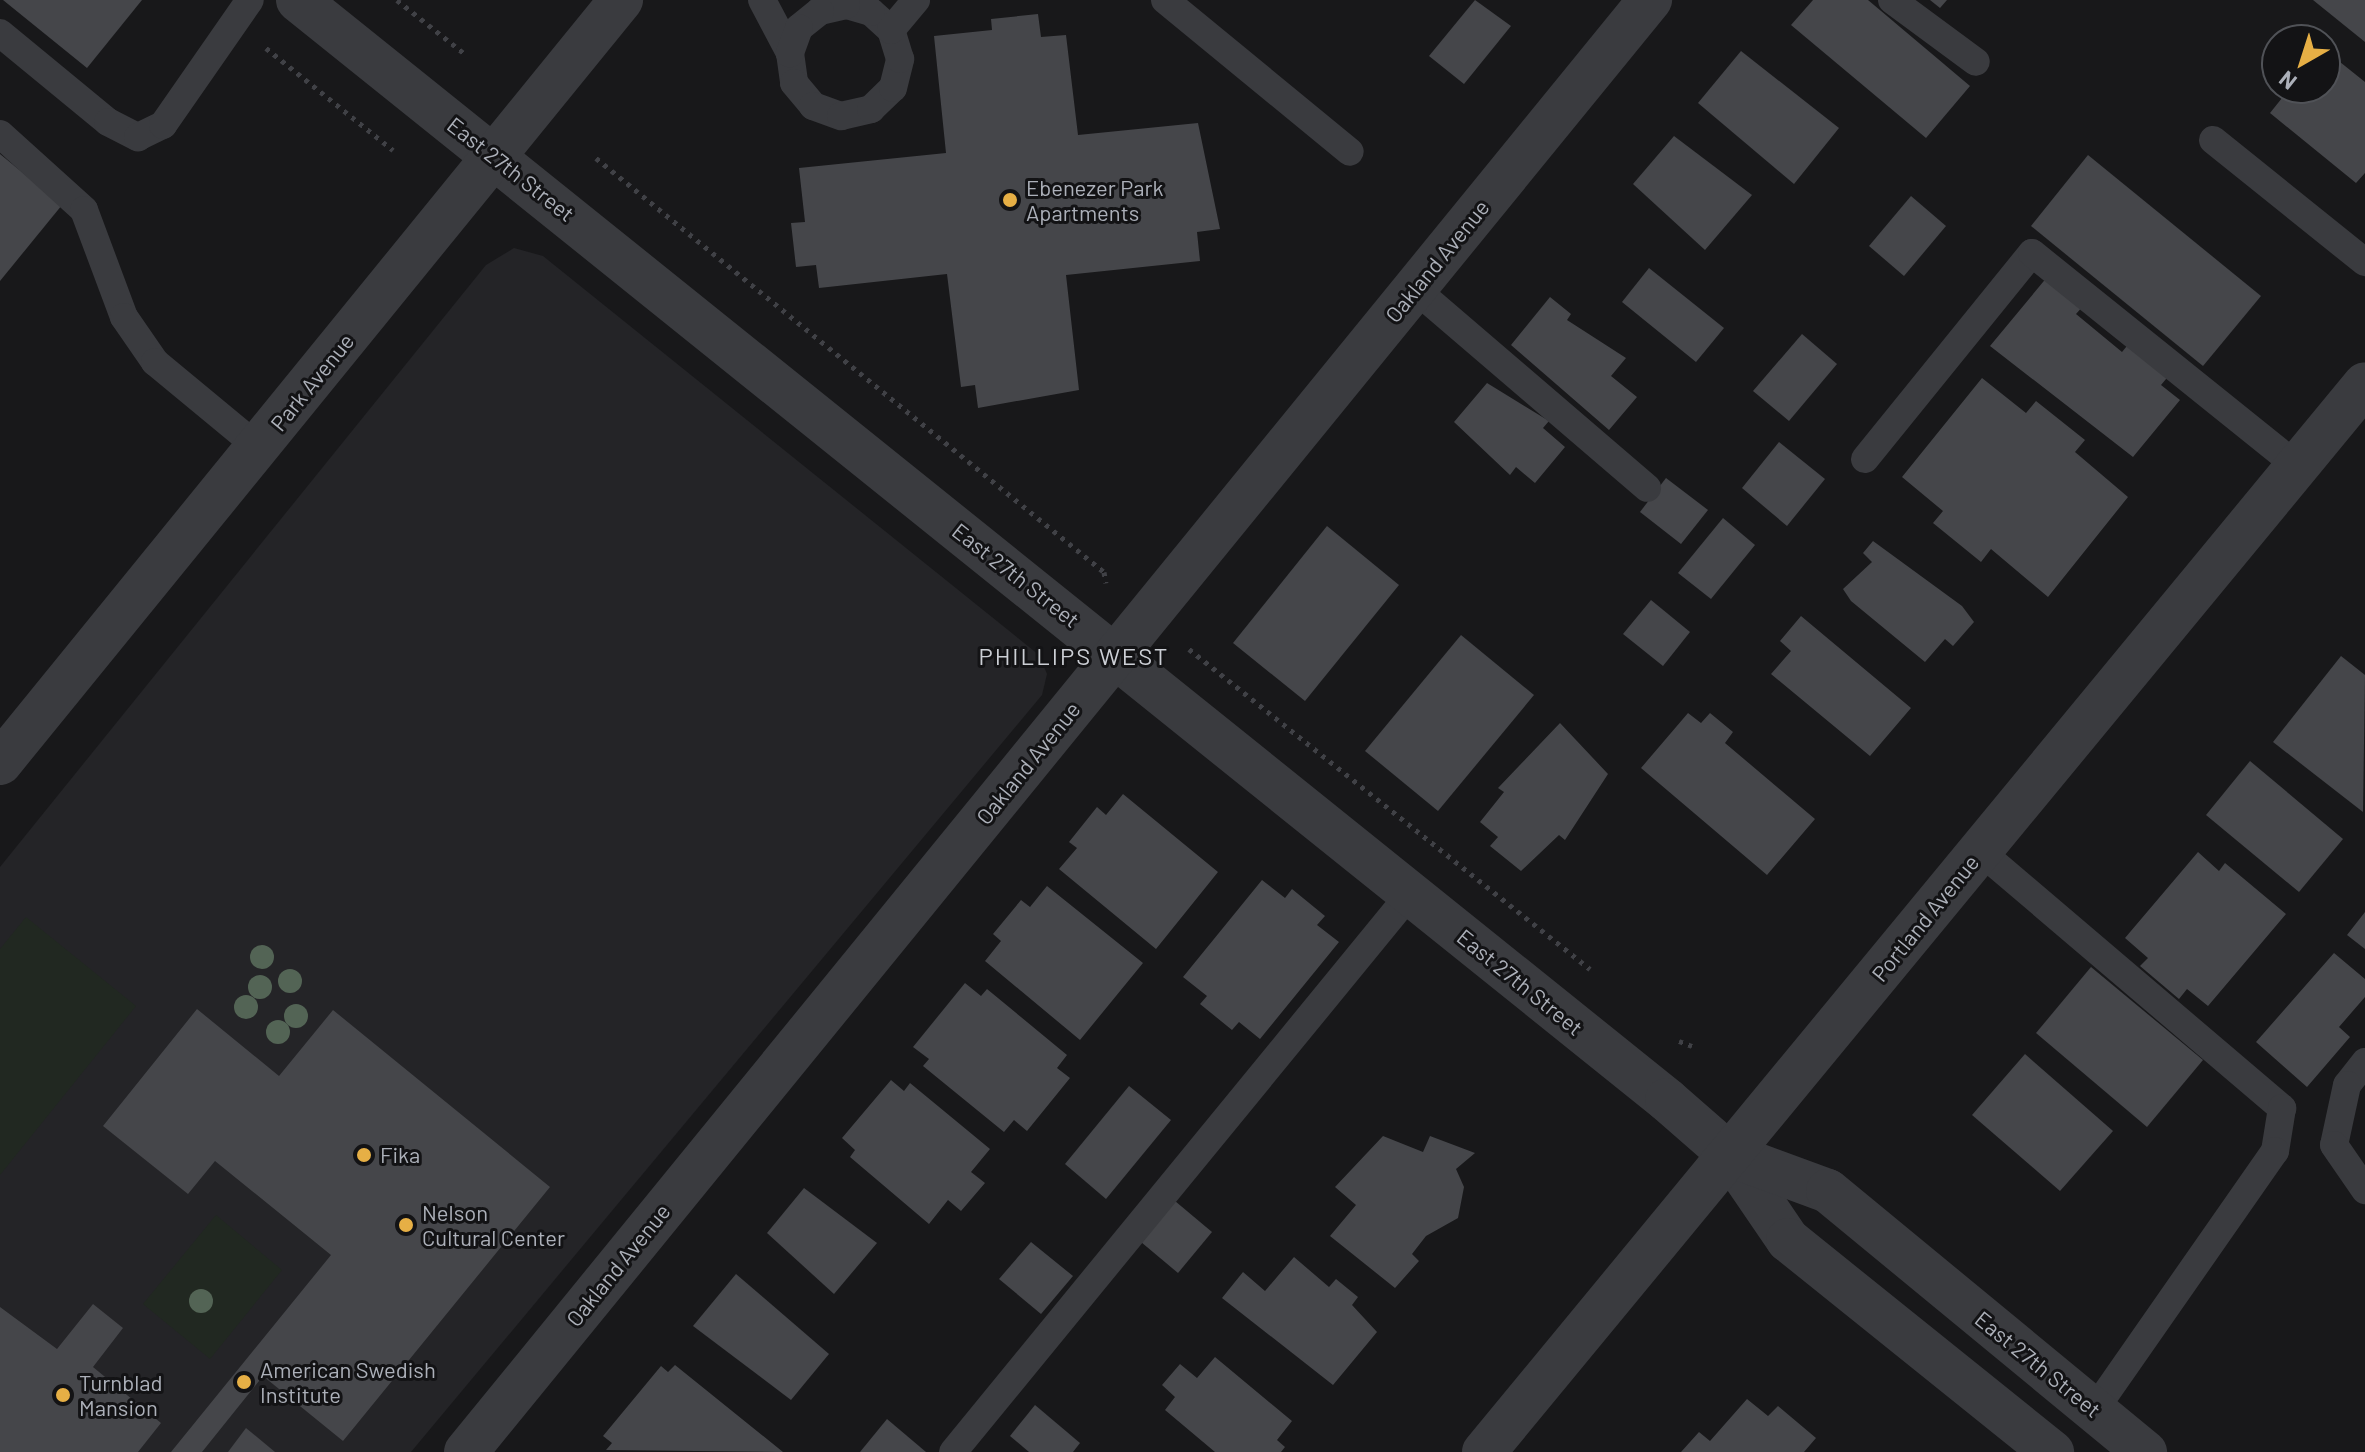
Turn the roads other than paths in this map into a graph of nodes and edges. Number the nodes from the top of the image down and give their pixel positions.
1 (298, 0) edge
2 (621, 0) edge
3 (762, 0) edge
4 (916, 0) edge
5 (1165, 0) edge
6 (1892, 0) edge
7 (1635, 5) edge
8 (241, 11) edge
9 (891, 30) junction
10 (0, 33) edge
11 (790, 53) junction
12 (1976, 62) dead end
13 (0, 134) edge
14 (2213, 140) dead end
15 (1350, 152) dead end
16 (494, 157) junction
17 (2365, 262) edge
18 (1414, 288) junction
19 (2365, 384) edge
20 (259, 448) junction
21 (1865, 459) dead end
22 (2297, 466) junction
23 (1647, 488) dead end
24 (1117, 652) junction
25 (0, 763) edge
26 (1980, 851) junction
27 (1410, 894) junction
28 (2365, 1062) edge
29 (1730, 1155) junction
30 (2365, 1190) edge
31 (2094, 1410) junction
32 (466, 1452) edge
33 (953, 1452) edge
34 (1484, 1452) edge
35 (2052, 1452) edge
36 (2145, 1452) edge

1 - 16 street, East 27th Street
2 - 16 street, Park Avenue
3 - 11 lane
4 - 9 lane
5 - 15 lane
6 - 12 lane
7 - 18 street, Oakland Avenue
8 - 10 lane
9 - 11 lane
9 - 11 lane
13 - 20 lane
14 - 17 lane
16 - 20 street, Park Avenue
16 - 24 street, East 27th Street
18 - 23 lane
18 - 24 street, Oakland Avenue
19 - 22 street, Portland Avenue
20 - 25 street, Park Avenue
21 - 22 lane
22 - 26 street, Portland Avenue
24 - 27 street, East 27th Street
24 - 32 street, Oakland Avenue
26 - 29 street, Portland Avenue
26 - 31 lane
27 - 29 street, East 27th Street
27 - 33 lane
28 - 30 lane
29 - 31 street, East 27th Street
29 - 34 street, Portland Avenue
29 - 35 street, East 27th Street
31 - 36 street, East 27th Street

